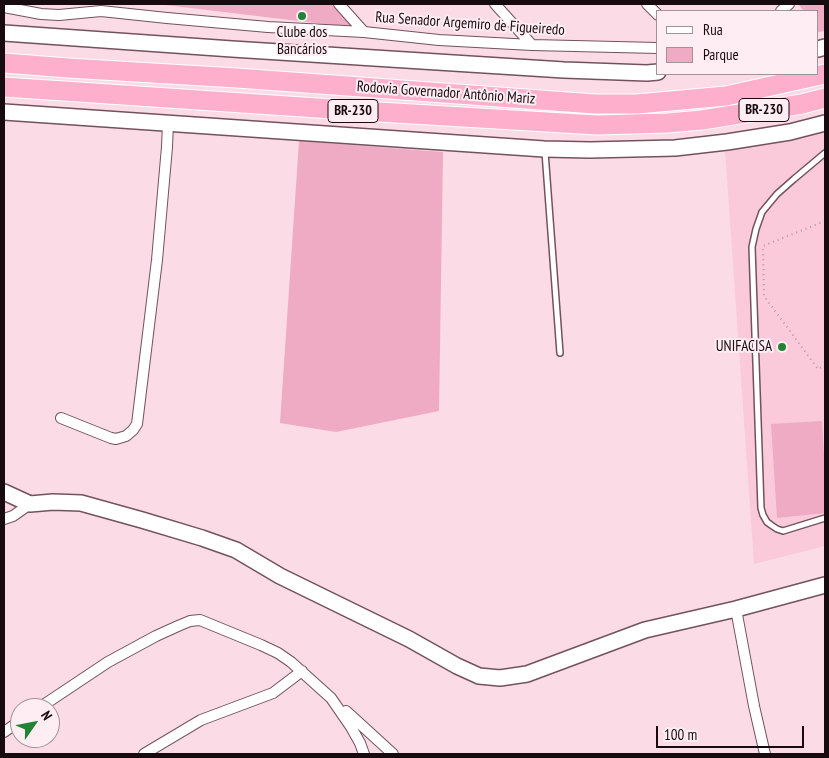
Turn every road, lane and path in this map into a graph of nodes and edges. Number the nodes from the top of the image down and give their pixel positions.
1 (339, 4) edge
2 (495, 4) edge
3 (647, 4) edge
4 (4, 7) edge
5 (105, 7) edge
6 (656, 13) edge
7 (364, 32) junction
8 (4, 33) edge
9 (532, 45) junction
10 (656, 48) edge
11 (4, 63) edge
12 (656, 72) edge
13 (825, 74) edge
14 (4, 87) edge
15 (825, 98) edge
16 (4, 112) edge
17 (168, 123) junction
18 (825, 123) edge
19 (544, 149) junction
20 (825, 153) edge
21 (825, 221) edge
22 (560, 353) dead end
23 (825, 365) edge
24 (61, 418) dead end
25 (4, 492) edge
26 (30, 504) junction
27 (825, 518) edge
28 (4, 519) edge
29 (825, 585) edge
30 (736, 609) junction
31 (302, 671) junction
32 (54, 698) edge
33 (331, 698) junction
34 (144, 754) edge
35 (364, 754) edge
36 (393, 754) edge
37 (766, 754) edge

1 - 7 street
2 - 9 street
3 - 6 street
4 - 5 street, Rua Senador Argemiro de Figueiredo
5 - 7 street, Rua Senador Argemiro de Figueiredo
7 - 9 street, Rua Senador Argemiro de Figueiredo
8 - 12 street
9 - 10 street, Rua Senador Argemiro de Figueiredo
11 - 13 highway, Rodovia Governador Antônio Mariz / BR-230
14 - 15 highway, Rodovia Governador Antônio Mariz / BR-230
16 - 17 street
17 - 19 street
17 - 24 street
18 - 19 street, BR-230
19 - 22 lane
20 - 27 lane
21 - 23 path
25 - 26 street
26 - 28 street
26 - 30 street
29 - 30 street
30 - 37 street
31 - 32 street
31 - 33 street
31 - 34 street
33 - 35 street
33 - 36 street

